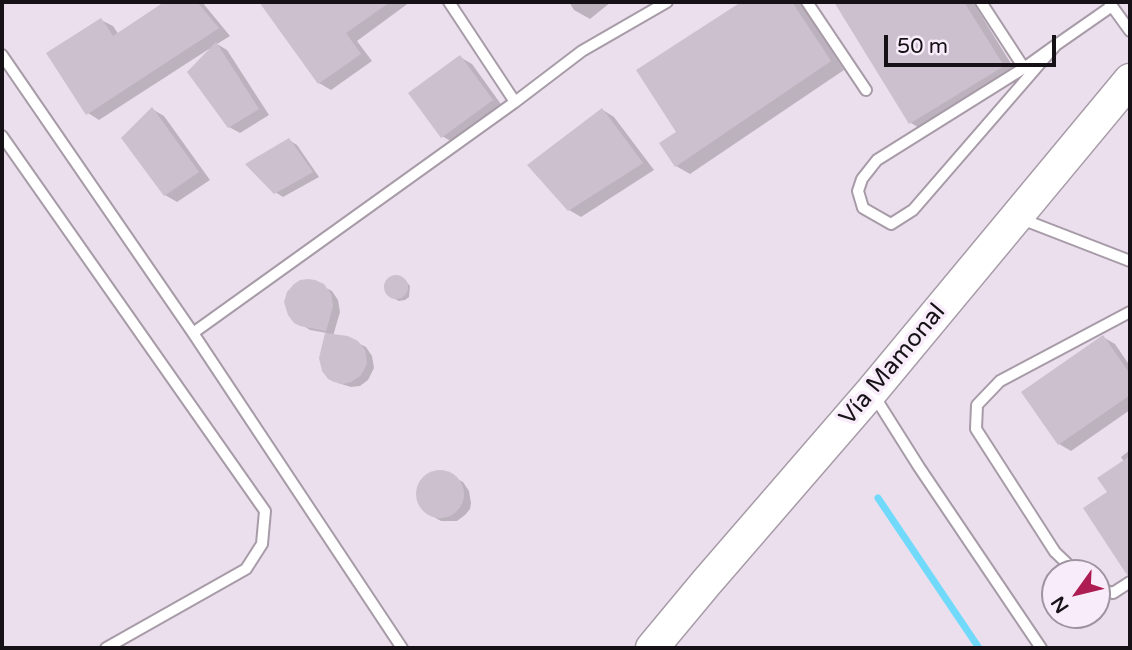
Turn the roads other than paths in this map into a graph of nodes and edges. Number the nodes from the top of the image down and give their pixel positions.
1 (449, 2) edge
2 (667, 2) edge
3 (807, 2) edge
4 (981, 2) edge
5 (1110, 4) edge
6 (1130, 31) edge
7 (1056, 45) junction
8 (2, 55) edge
9 (1024, 68) junction
10 (1130, 80) edge
11 (866, 90) dead end
12 (515, 102) junction
13 (2, 135) edge
14 (1016, 217) junction
15 (1130, 261) edge
16 (1130, 312) edge
17 (193, 333) junction
18 (872, 391) junction
19 (1062, 559) edge
20 (1130, 582) edge
21 (1111, 592) edge
22 (106, 648) edge
23 (402, 648) edge
24 (652, 648) edge
25 (1041, 648) edge

1 - 12 lane
2 - 12 lane
3 - 11 lane
4 - 9 lane
5 - 6 lane
5 - 7 lane
7 - 9 lane
7 - 9 lane
8 - 17 lane
10 - 14 street, Vía Mamonal
12 - 17 lane
13 - 22 lane
14 - 15 lane
14 - 18 street, Vía Mamonal
16 - 19 lane
17 - 23 lane
18 - 24 street, Vía Mamonal
18 - 25 lane
20 - 21 lane

